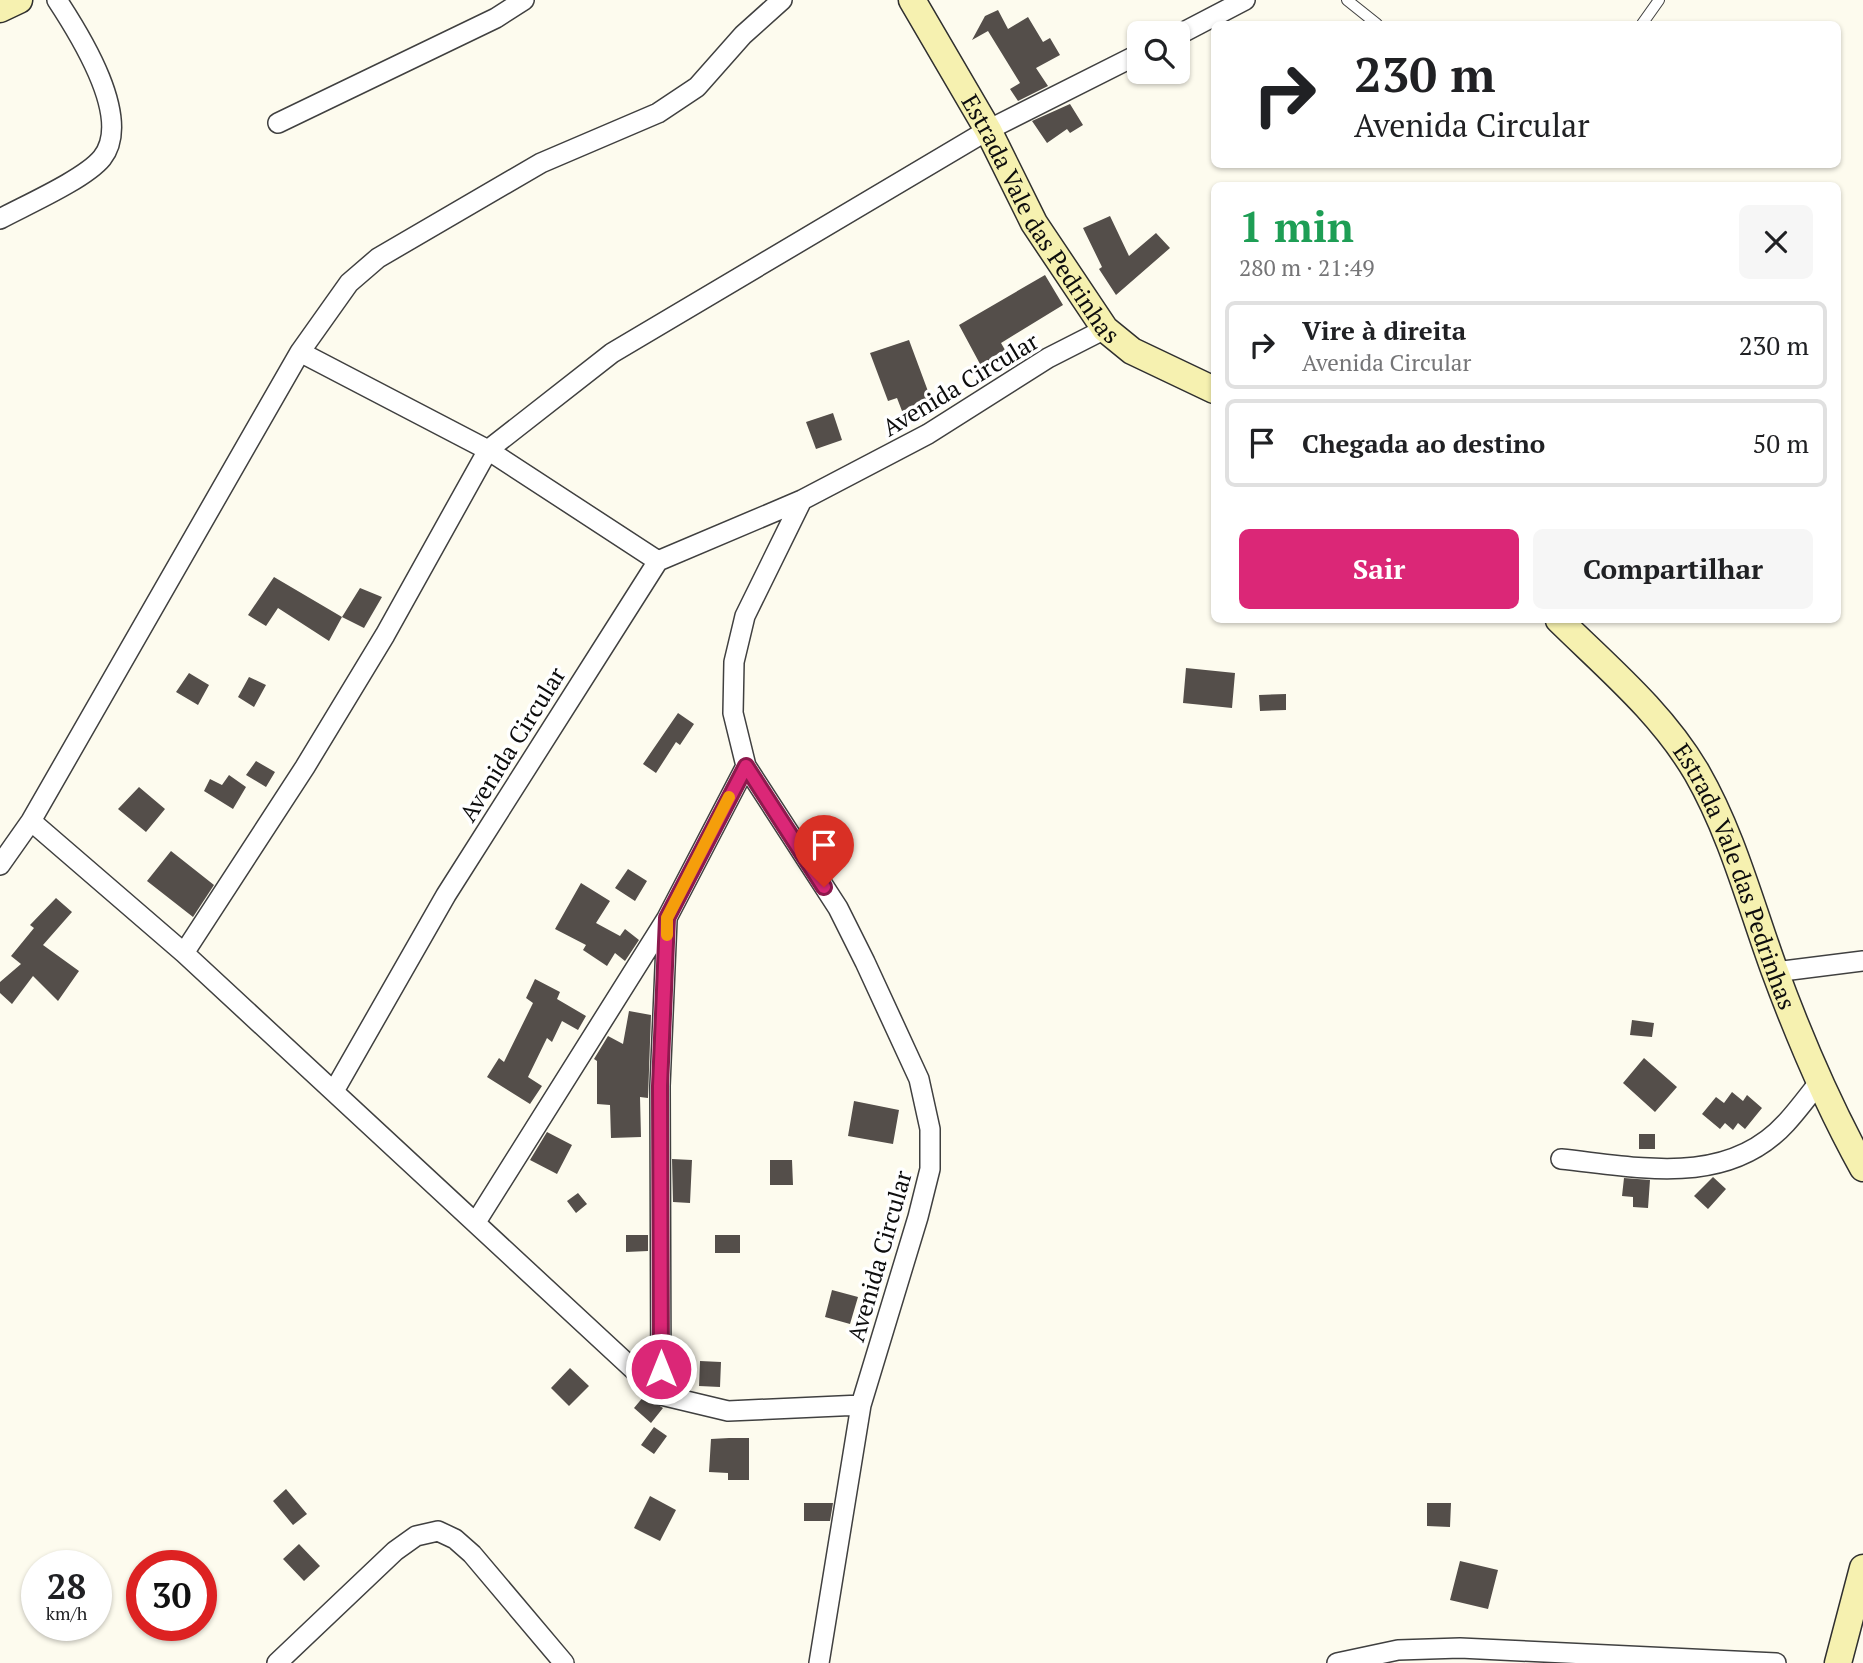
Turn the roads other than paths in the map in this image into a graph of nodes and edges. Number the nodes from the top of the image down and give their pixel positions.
1 (19, 0) edge
2 (57, 0) edge
3 (524, 0) edge
4 (782, 0) edge
5 (912, 0) edge
6 (1245, 0) edge
7 (1347, 0) edge
8 (1659, 0) edge
9 (0, 9) edge
10 (1373, 21) edge
11 (1644, 21) edge
12 (1190, 28) edge
13 (1127, 60) edge
14 (278, 123) dead end
15 (988, 130) junction
16 (0, 219) edge
17 (1105, 329) junction
18 (300, 352) junction
19 (1211, 389) edge
20 (488, 450) junction
21 (802, 500) junction
22 (658, 561) junction
23 (1562, 623) edge
24 (746, 766) junction
25 (31, 821) junction
26 (0, 865) edge
27 (667, 918) junction
28 (184, 953) junction
29 (1863, 961) edge
30 (1775, 972) junction
31 (1820, 1081) junction
32 (334, 1091) junction
33 (1561, 1159) dead end
34 (1863, 1168) edge
35 (475, 1222) junction
36 (661, 1395) junction
37 (861, 1405) junction
38 (1863, 1568) edge
39 (277, 1663) edge
40 (564, 1663) edge
41 (820, 1663) edge
42 (1337, 1663) edge
43 (1776, 1663) edge
44 (1838, 1663) edge

1 - 9 main road
2 - 16 street
3 - 14 street
4 - 18 street
5 - 15 main road, Estrada Vale das Pedrinhas
6 - 12 street
7 - 10 lane
8 - 11 lane
13 - 15 street
15 - 17 main road, Estrada Vale das Pedrinhas
15 - 20 street
17 - 19 main road, Estrada Vale das Pedrinhas
17 - 21 street, Avenida Circular
18 - 20 street
18 - 25 street
20 - 22 street
20 - 28 street
21 - 22 street, Avenida Circular
21 - 24 street, Avenida Circular
22 - 32 street, Avenida Circular
23 - 30 main road, Estrada Vale das Pedrinhas
24 - 27 street
24 - 37 street, Avenida Circular
25 - 26 street
25 - 28 street
27 - 35 street
27 - 36 street
28 - 32 street
29 - 30 street
30 - 31 main road, Estrada Vale das Pedrinhas
31 - 33 street
31 - 34 main road, Estrada Vale das Pedrinhas
32 - 35 street
35 - 36 street
36 - 37 street
37 - 41 street, Avenida Circular
38 - 44 main road
39 - 40 street
42 - 43 street

